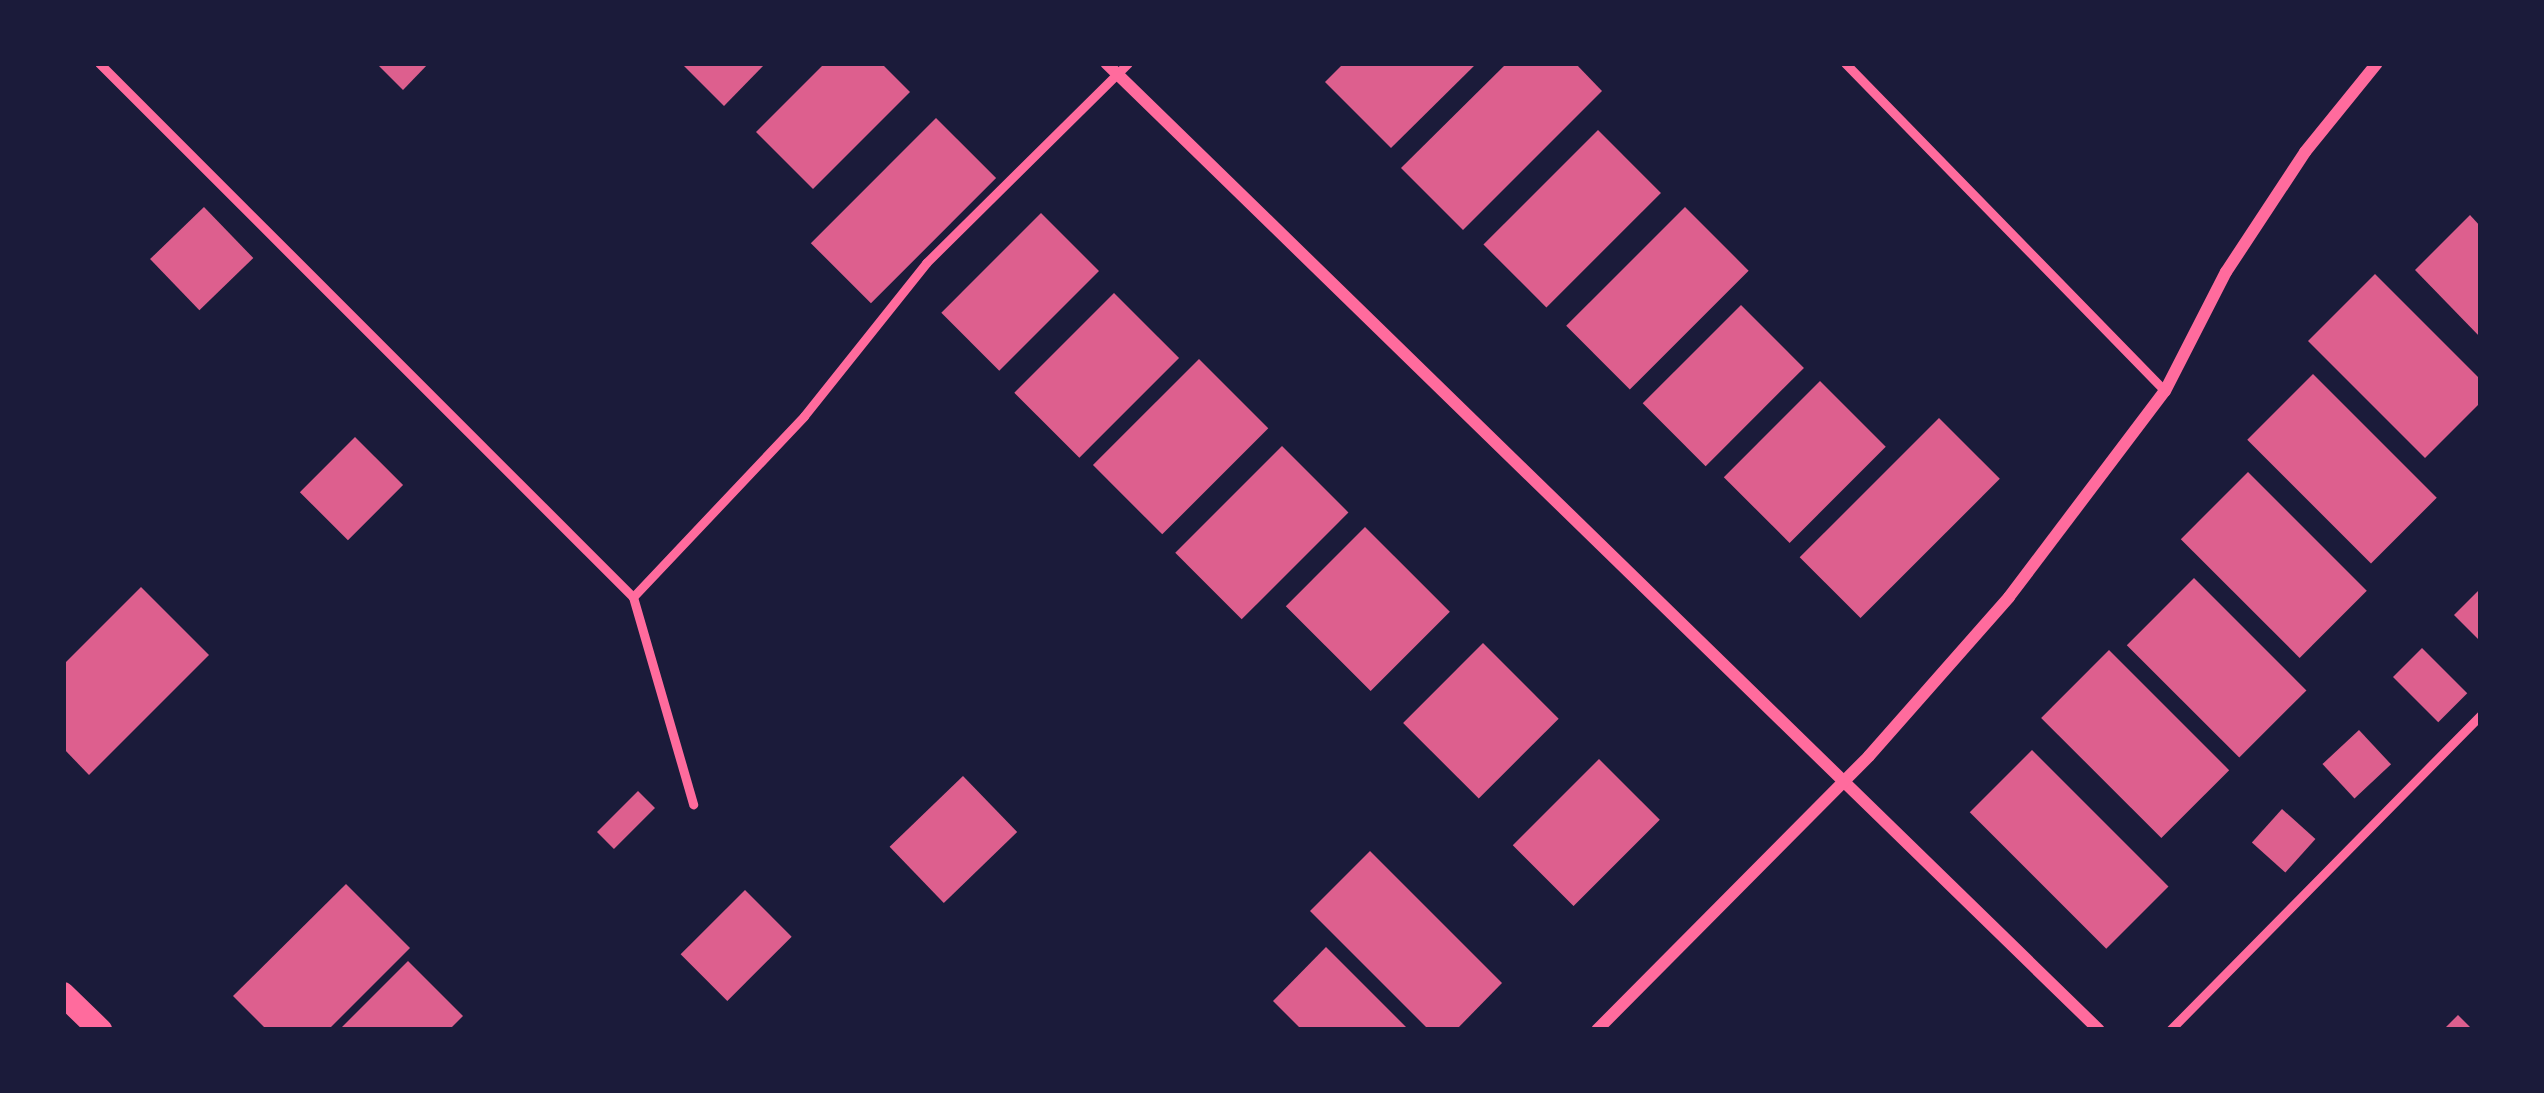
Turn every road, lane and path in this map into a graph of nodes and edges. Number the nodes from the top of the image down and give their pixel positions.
1 (99, 63) edge
2 (1845, 63) edge
3 (2377, 63) edge
4 (1117, 66) edge
5 (2164, 391) junction
6 (633, 597) junction
7 (2481, 715) edge
8 (1844, 781) junction
9 (693, 804) dead end
10 (63, 994) edge
11 (100, 1030) edge
12 (1597, 1030) edge
13 (2099, 1030) edge
14 (2170, 1030) edge

1 - 6 lane
2 - 5 lane
3 - 5 street
4 - 6 lane
4 - 8 street
5 - 8 street
6 - 9 lane
7 - 14 lane
8 - 12 street
8 - 13 street
10 - 11 main road

